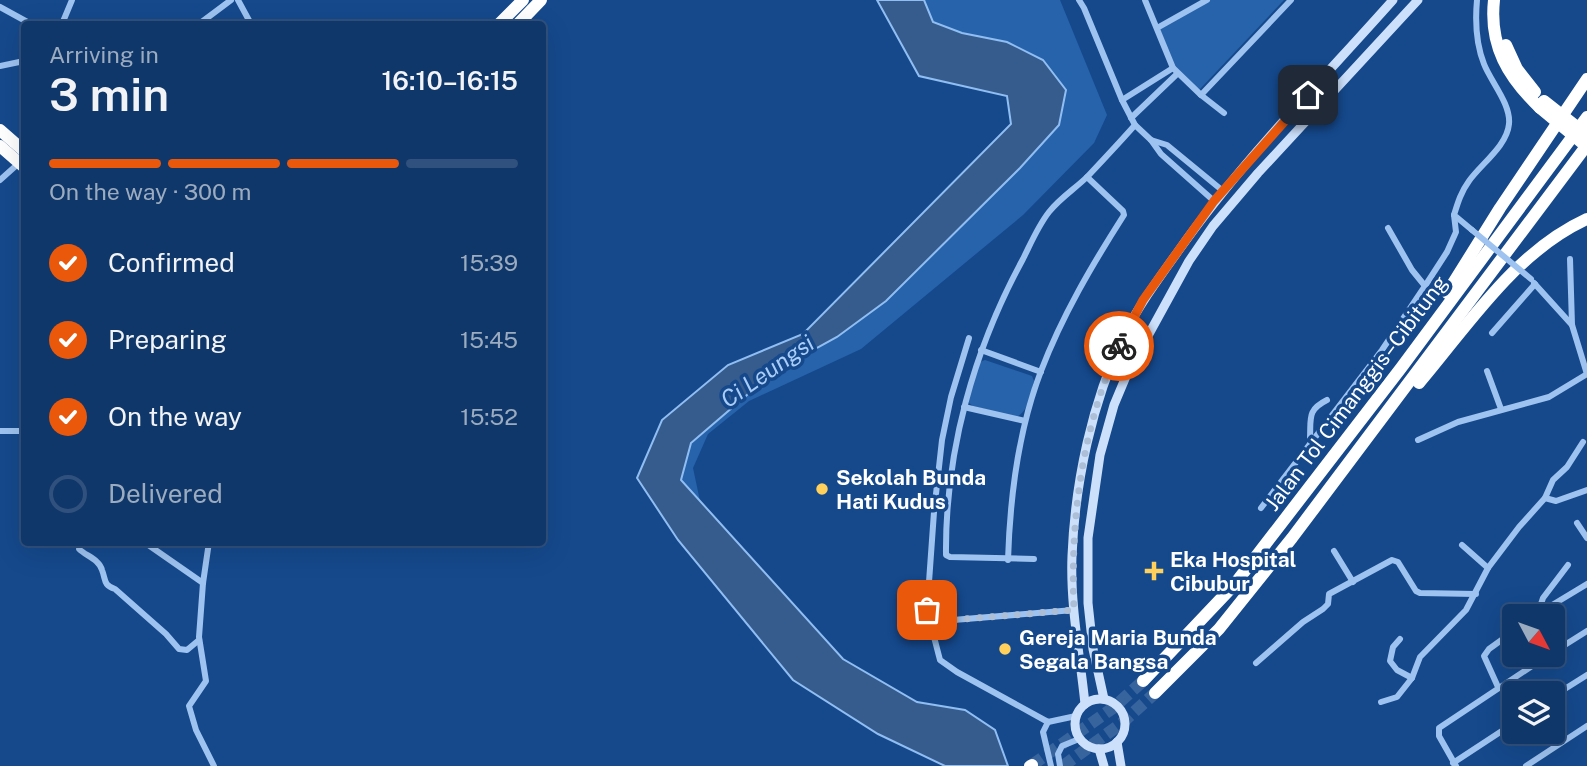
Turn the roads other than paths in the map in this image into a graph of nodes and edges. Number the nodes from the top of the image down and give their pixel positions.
1 (72, 0) edge
2 (231, 0) edge
3 (238, 0) edge
4 (523, 0) edge
5 (541, 0) edge
6 (1079, 0) edge
7 (1145, 0) edge
8 (1207, 0) edge
9 (1291, 0) edge
10 (1393, 0) edge
11 (1418, 0) edge
12 (1477, 0) edge
13 (1494, 0) edge
14 (1504, 0) edge
15 (0, 7) edge
16 (25, 21) edge
17 (63, 21) edge
18 (204, 21) edge
19 (249, 21) edge
20 (502, 21) edge
21 (520, 21) edge
22 (1157, 28) junction
23 (21, 62) edge
24 (0, 66) edge
25 (1175, 71) junction
26 (1587, 79) edge
27 (1201, 95) junction
28 (1122, 100) junction
29 (1542, 104) junction
30 (1224, 113) dead end
31 (1587, 117) edge
32 (1130, 118) junction
33 (1135, 125) junction
34 (0, 130) edge
35 (1587, 135) edge
36 (1151, 140) junction
37 (0, 146) edge
38 (1587, 146) edge
39 (21, 157) edge
40 (21, 159) edge
41 (21, 162) edge
42 (1188, 162) junction
43 (1181, 171) junction
44 (1087, 177) junction
45 (0, 180) edge
46 (1223, 191) junction
47 (1214, 201) junction
48 (1454, 215) junction
49 (1587, 219) edge
50 (1388, 228) dead end
51 (1570, 259) dead end
52 (1533, 282) junction
53 (1425, 286) junction
54 (1138, 311) junction
55 (1156, 319) junction
56 (1572, 325) junction
57 (1492, 333) dead end
58 (1125, 334) junction
59 (1140, 336) junction
60 (969, 338) dead end
61 (981, 350) junction
62 (1401, 368) junction
63 (1487, 371) dead end
64 (1041, 372) junction
65 (1587, 374) edge
66 (1327, 400) dead end
67 (964, 407) junction
68 (1500, 410) junction
69 (1025, 421) junction
70 (0, 430) edge
71 (21, 431) edge
72 (1309, 438) junction
73 (1418, 440) dead end
74 (1583, 442) dead end
75 (1335, 482) junction
76 (1587, 491) edge
77 (1545, 498) junction
78 (1261, 508) dead end
79 (1577, 523) dead end
80 (1587, 538) edge
81 (1462, 545) dead end
82 (80, 546) edge
83 (150, 546) edge
84 (208, 546) edge
85 (1334, 551) dead end
86 (1034, 559) dead end
87 (1008, 560) junction
88 (1567, 565) dead end
89 (1488, 568) junction
90 (1353, 582) junction
91 (202, 583) junction
92 (1587, 584) edge
93 (1476, 594) junction
94 (1541, 604) edge
95 (1554, 604) edge
96 (1074, 610) junction
97 (929, 622) junction
98 (1587, 631) edge
99 (1400, 639) dead end
100 (199, 640) junction
101 (1502, 640) edge
102 (1565, 645) edge
103 (1256, 663) dead end
104 (1530, 667) edge
105 (1587, 675) edge
106 (1412, 678) junction
107 (1143, 681) tunnel mouth
108 (1498, 687) junction
109 (1565, 689) edge
110 (1156, 693) tunnel mouth
111 (1104, 699) junction
112 (1381, 702) dead end
113 (1085, 704) junction
114 (1076, 716) junction
115 (1048, 722) junction
116 (1587, 726) edge
117 (1502, 731) edge
118 (1079, 739) junction
119 (1117, 742) junction
120 (1099, 749) junction
121 (1455, 764) edge
122 (214, 766) edge
123 (1051, 766) edge
124 (1060, 766) edge
125 (1104, 766) edge
126 (1121, 766) edge
127 (1527, 766) edge

1 - 17 street
2 - 18 street
3 - 19 street
4 - 20 highway
5 - 21 highway
6 - 28 street
7 - 22 street
8 - 22 street
9 - 27 street
10 - 46 street
11 - 55 street
12 - 48 street
13 - 29 highway
14 - 29 highway
15 - 16 street
22 - 25 street
23 - 24 street
25 - 27 street
25 - 28 street
25 - 32 street
26 - 62 highway
27 - 30 street
28 - 32 street
29 - 35 highway, bridge
29 - 38 highway, bridge
31 - 62 highway, Jalan Tol Cimanggis–Cibitung
32 - 33 street
33 - 36 street
33 - 44 street
34 - 39 highway
36 - 42 street
36 - 43 street
37 - 40 highway
38 - 75 highway, Jalan Tol Cimanggis–Cibitung
41 - 45 street
42 - 43 street
42 - 46 street
43 - 47 street
44 - 61 street
44 - 64 street
46 - 47 street
47 - 54 street
48 - 52 street, bridge
48 - 53 street
49 - 75 highway
50 - 53 street
51 - 56 street
52 - 56 street
52 - 57 street
53 - 72 street
54 - 55 street
54 - 58 street
55 - 59 street
56 - 65 street
58 - 59 street
58 - 96 street
59 - 111 street
60 - 97 street
61 - 64 street
61 - 67 street
62 - 107 highway, Jalan Tol Cimanggis–Cibitung
63 - 68 street
64 - 69 street
65 - 68 street
66 - 72 street
67 - 69 street
67 - 87 street
68 - 73 street
69 - 87 street
70 - 71 street
72 - 78 street
74 - 77 street
75 - 110 highway, Jalan Tol Cimanggis–Cibitung
76 - 77 street
77 - 89 street
79 - 80 street
81 - 89 street
82 - 100 street
83 - 91 street
84 - 91 street
85 - 90 street
86 - 87 street
88 - 94 street
89 - 93 street
90 - 93 street
90 - 103 street
91 - 100 street
92 - 95 street
93 - 106 street
96 - 97 street
96 - 113 street
97 - 115 street
98 - 102 street
99 - 106 street
100 - 122 street
101 - 108 street
104 - 108 street
105 - 109 street
106 - 112 street
108 - 121 street
111 - 113 street
111 - 119 street
113 - 114 street
114 - 115 street
114 - 118 street
115 - 123 street
116 - 127 street
117 - 121 street
118 - 120 street
118 - 124 street
119 - 120 street
119 - 126 street
120 - 125 street

